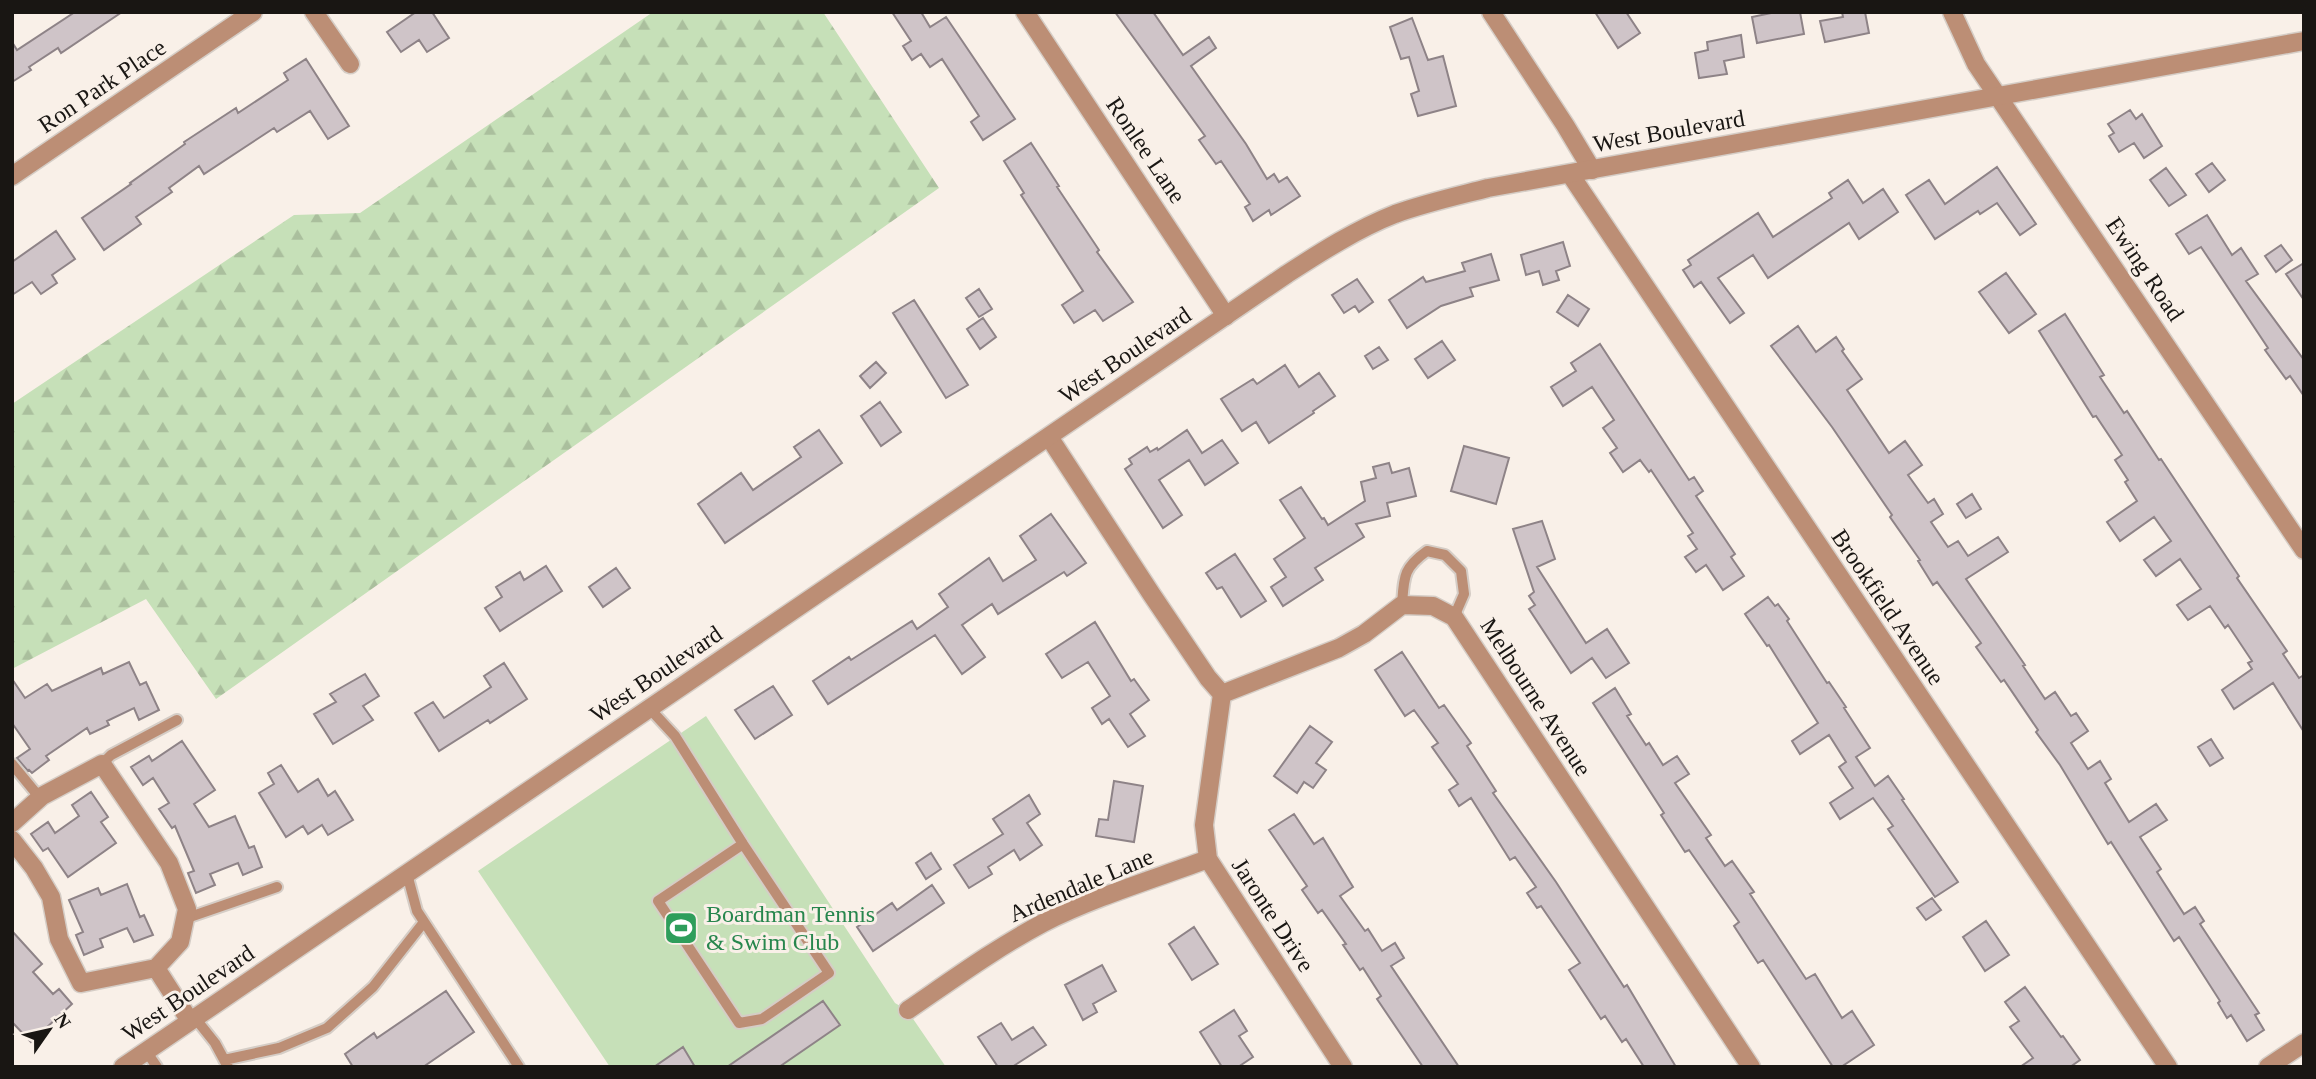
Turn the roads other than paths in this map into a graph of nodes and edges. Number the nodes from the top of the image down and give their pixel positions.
1 (253, 12) edge
2 (314, 12) edge
3 (1025, 12) edge
4 (1491, 12) edge
5 (1952, 12) edge
6 (2304, 41) edge
7 (350, 64) dead end
8 (1999, 97) junction
9 (1592, 170) junction
10 (1570, 174) junction
11 (12, 176) edge
12 (1226, 316) junction
13 (1049, 437) junction
14 (2304, 550) edge
15 (1402, 606) junction
16 (1454, 617) junction
17 (1222, 694) junction
18 (650, 709) junction
19 (177, 720) dead end
20 (12, 764) edge
21 (102, 764) junction
22 (40, 798) junction
23 (12, 822) edge
24 (12, 840) edge
25 (743, 844) junction
26 (1208, 859) junction
27 (407, 874) junction
28 (277, 887) dead end
29 (184, 919) junction
30 (424, 922) junction
31 (156, 968) junction
32 (908, 1010) dead end
33 (193, 1019) junction
34 (2304, 1043) edge
35 (146, 1051) junction
36 (226, 1063) edge
37 (123, 1067) edge
38 (157, 1067) edge
39 (519, 1067) edge
40 (1343, 1067) edge
41 (1751, 1067) edge
42 (2168, 1067) edge
43 (2269, 1067) edge

1 - 11 street, Ron Park Place
2 - 7 street
3 - 12 street, Ronlee Lane
4 - 9 street
5 - 8 street, Ewing Road
6 - 8 street, West Boulevard
8 - 9 street, West Boulevard
8 - 14 street, Ewing Road
9 - 10 street, West Boulevard
10 - 12 street, West Boulevard
10 - 42 street, Brookfield Avenue
12 - 13 street, West Boulevard
13 - 17 street
13 - 18 street, West Boulevard
15 - 16 street, Melbourne Avenue
15 - 16 lane
15 - 17 street
16 - 41 street, Melbourne Avenue
17 - 26 street, Jaronte Drive
18 - 25 lane
18 - 27 street, West Boulevard
19 - 21 lane
20 - 22 lane
21 - 22 street
21 - 29 street
22 - 23 street
24 - 31 street
25 - 25 lane
26 - 32 street, Ardendale Lane
26 - 40 street, Jaronte Drive
27 - 30 lane
27 - 33 street, West Boulevard
28 - 29 lane
29 - 31 street
30 - 36 lane
30 - 39 lane
31 - 33 street
33 - 35 street, West Boulevard
33 - 36 lane
34 - 43 street
35 - 37 street, West Boulevard
35 - 38 lane

